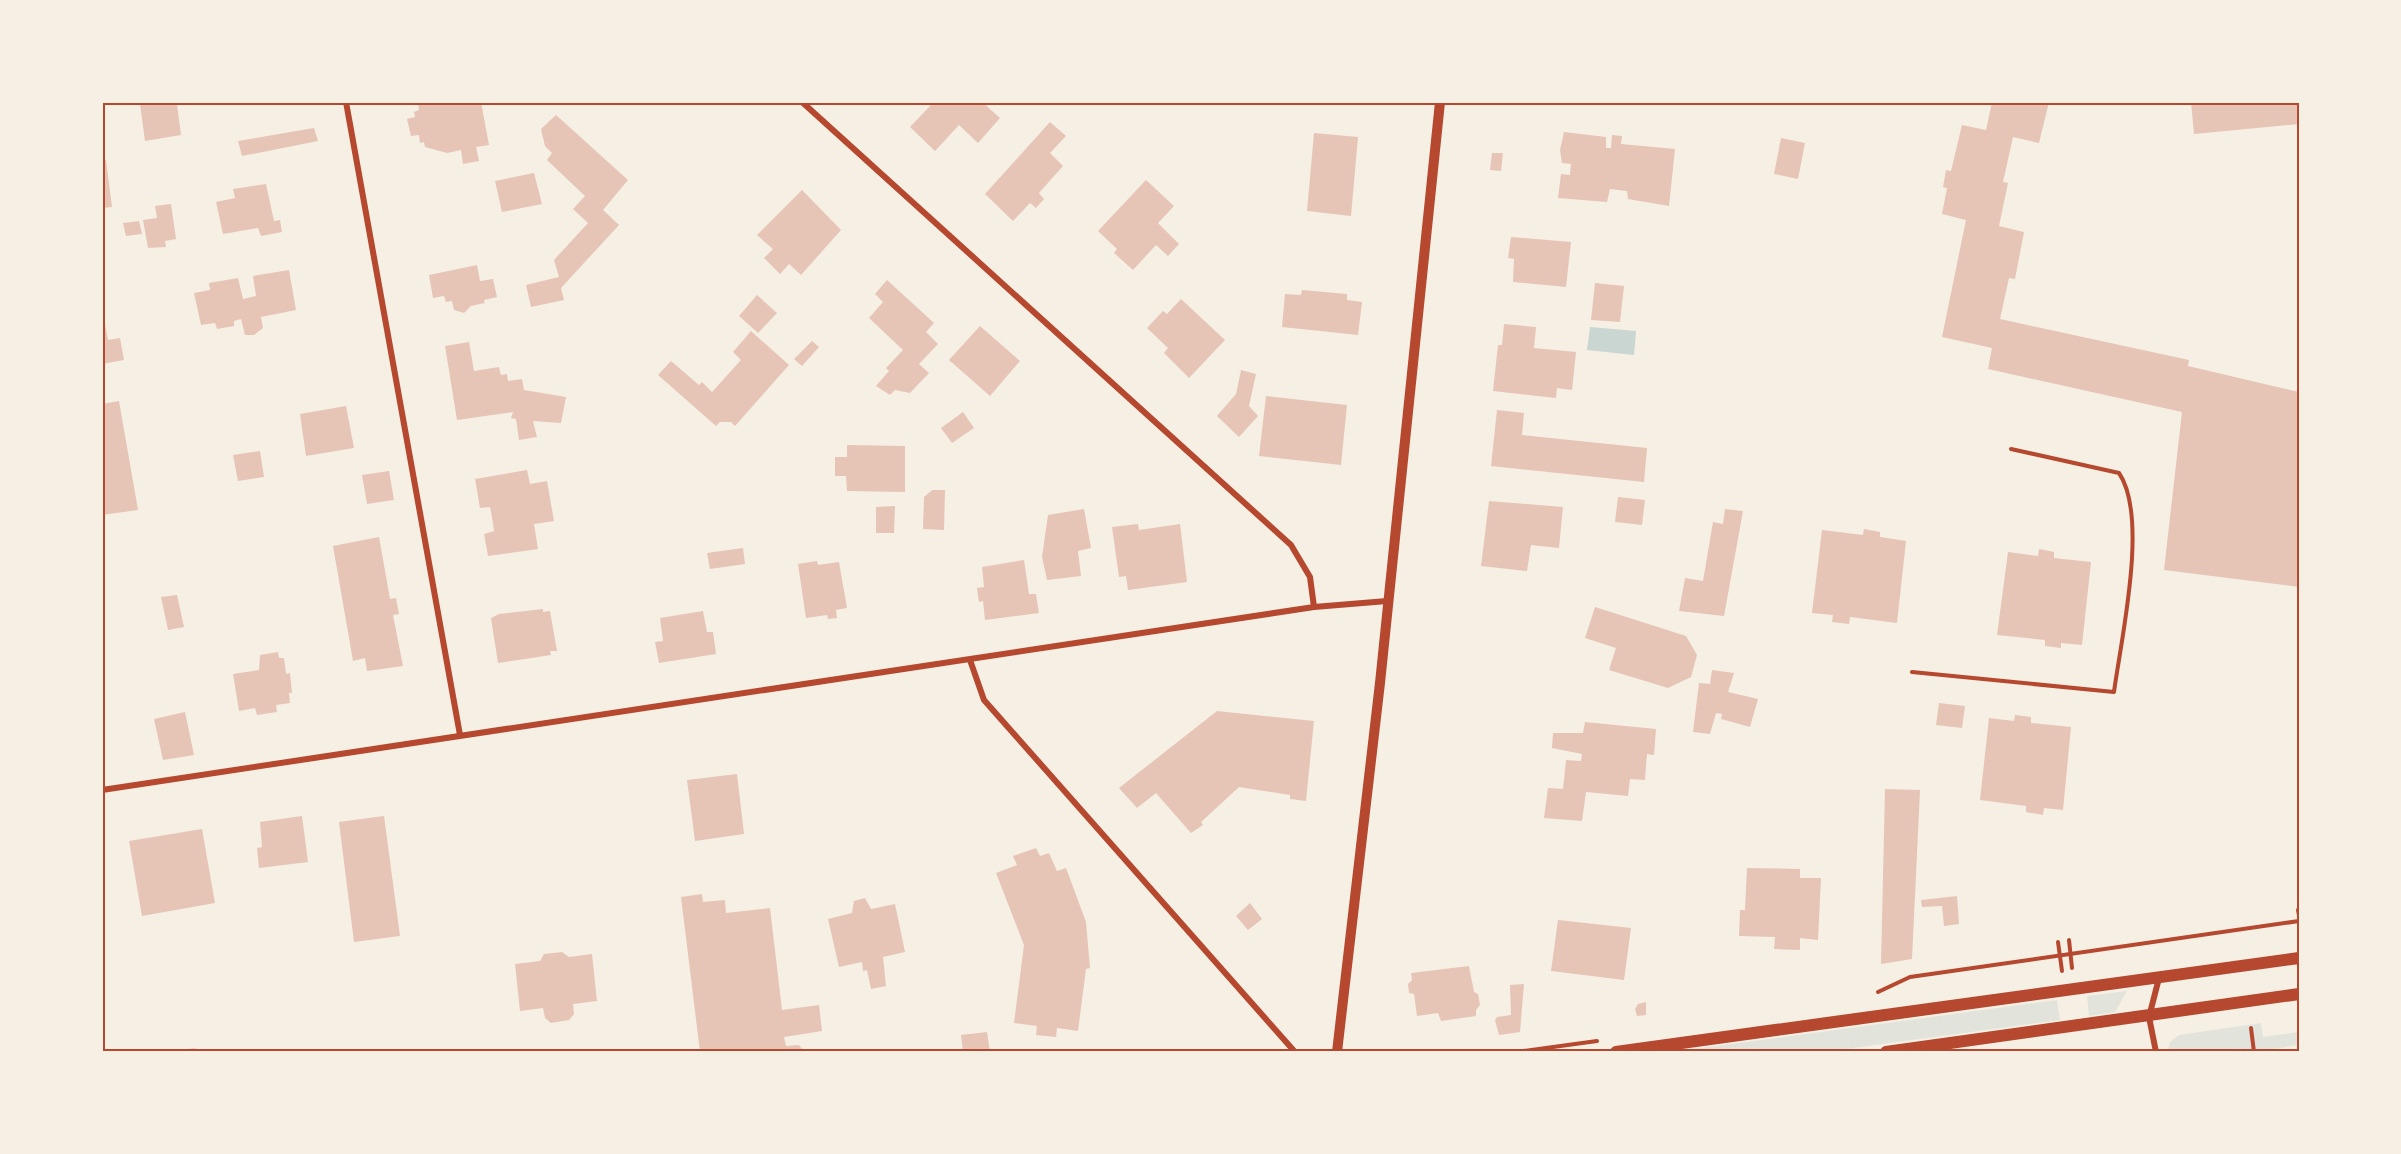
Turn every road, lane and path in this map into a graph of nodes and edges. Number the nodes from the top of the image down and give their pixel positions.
1 (346, 102) edge
2 (802, 102) edge
3 (1440, 102) edge
4 (2011, 449) dead end
5 (1387, 601) junction
6 (1314, 607) junction
7 (970, 660) junction
8 (1912, 672) dead end
9 (460, 735) junction
10 (102, 790) edge
11 (2298, 909) edge
12 (2299, 915) edge
13 (2299, 921) edge
14 (2058, 942) dead end
15 (2060, 954) junction
16 (2299, 958) edge
17 (2062, 971) dead end
18 (2159, 978) junction
19 (2299, 994) edge
20 (1870, 996) dead end
21 (2149, 1017) junction
22 (2251, 1028) dead end
23 (1608, 1039) dead end
24 (1295, 1052) edge
25 (1337, 1052) edge
26 (1516, 1052) edge
27 (1616, 1052) edge
28 (1886, 1052) edge
29 (2156, 1052) edge
30 (2254, 1052) edge

1 - 9 street
2 - 6 street
3 - 5 street
4 - 8 path
5 - 6 street
5 - 25 street
6 - 7 street
7 - 9 street
7 - 24 street
9 - 10 street
11 - 12 path
13 - 15 path
14 - 15 path
15 - 17 path
15 - 20 path
16 - 18 main road
18 - 21 street
18 - 27 main road
19 - 21 main road
21 - 28 main road
21 - 29 street
22 - 30 path
23 - 26 path

